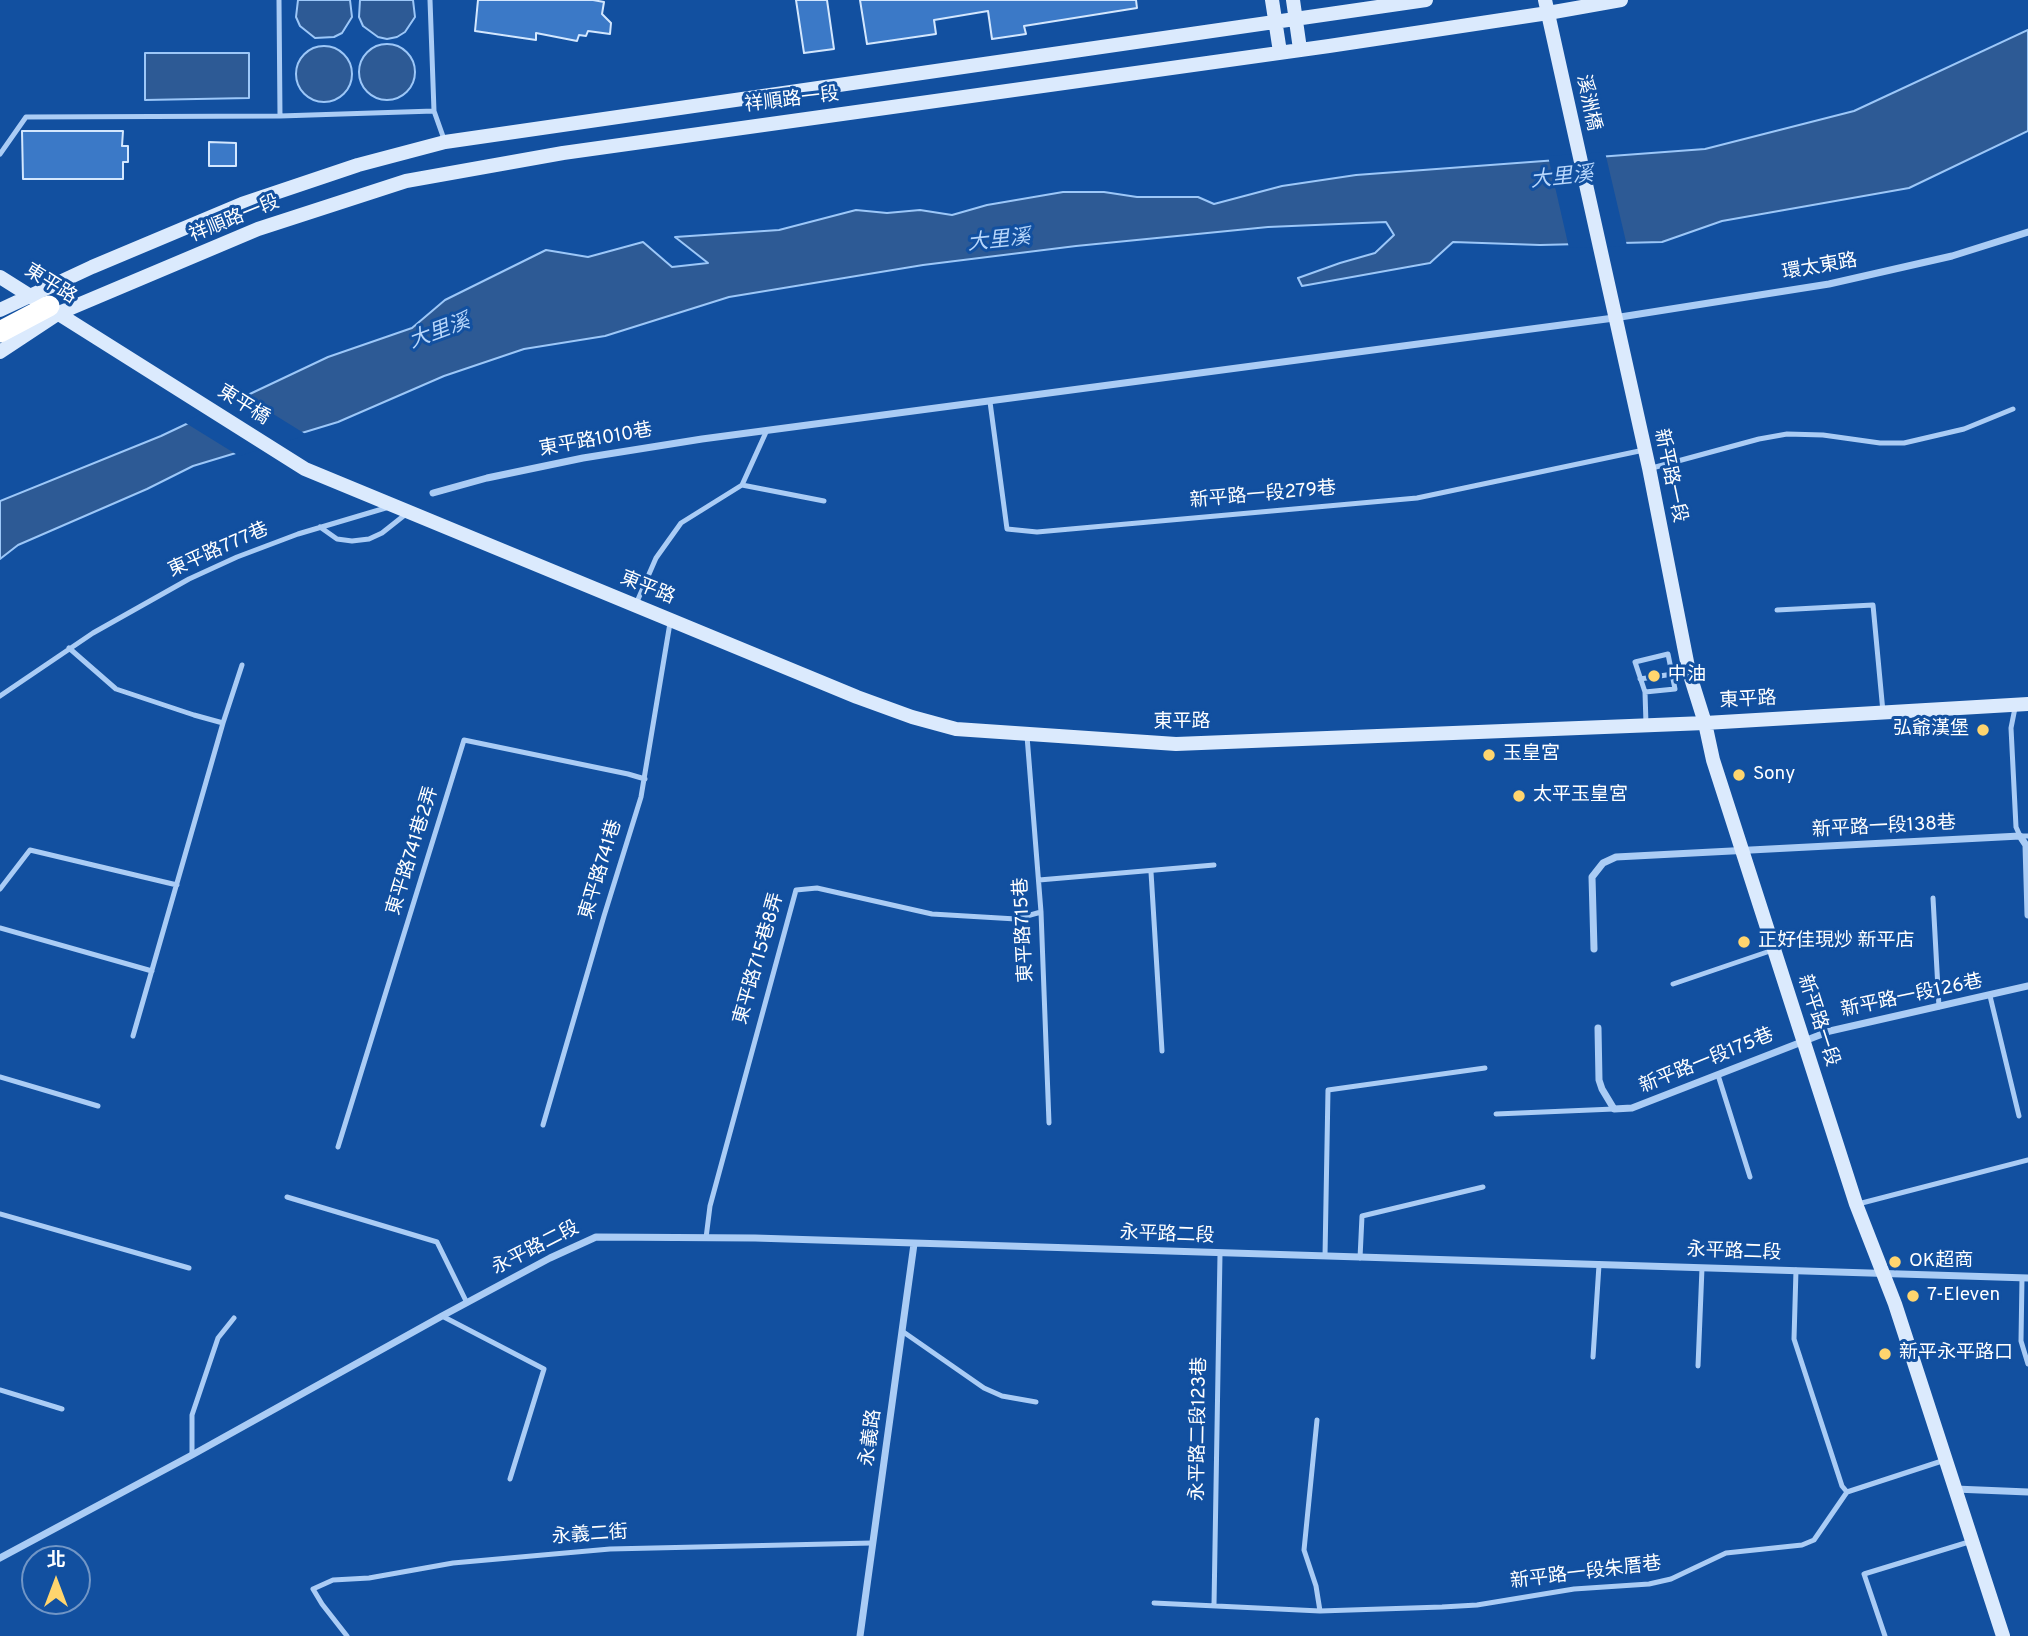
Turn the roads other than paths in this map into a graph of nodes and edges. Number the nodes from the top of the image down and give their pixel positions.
1 (279, 0) edge
2 (430, 0) edge
3 (1272, 0) edge
4 (1293, 0) edge
5 (1426, 0) edge
6 (1621, 0) edge
7 (1547, 7) edge
8 (1296, 19) junction
9 (1275, 22) junction
10 (1300, 49) junction
11 (1280, 52) junction
12 (434, 111) junction
13 (280, 116) junction
14 (445, 142) junction
15 (0, 154) edge
16 (2028, 232) edge
17 (0, 277) edge
18 (1606, 284) joint
19 (30, 295) junction
20 (0, 310) edge
21 (54, 310) junction
22 (1615, 318) junction
23 (80, 326) joint
24 (0, 332) edge
25 (0, 352) edge
26 (990, 402) junction
27 (2013, 409) dead end
28 (767, 430) junction
29 (1644, 450) junction
30 (1649, 468) junction
31 (741, 485) junction
32 (433, 493) dead end
33 (824, 501) dead end
34 (392, 506) junction
35 (407, 512) junction
36 (320, 527) junction
37 (636, 604) junction
38 (1777, 610) dead end
39 (671, 620) junction
40 (69, 648) junction
41 (242, 665) dead end
42 (1673, 674) junction
43 (1640, 679) junction
44 (1645, 692) junction
45 (0, 696) edge
46 (2022, 705) edge
47 (1883, 713) junction
48 (223, 723) junction
49 (1705, 723) junction
50 (1646, 724) junction
51 (1027, 736) junction
52 (645, 779) junction
53 (2024, 836) edge
54 (1742, 852) junction
55 (1214, 865) dead end
56 (1151, 872) junction
57 (1039, 880) junction
58 (177, 885) junction
59 (0, 889) edge
60 (1933, 898) dead end
61 (1041, 912) junction
62 (2028, 915) edge
63 (0, 928) edge
64 (1594, 949) dead end
65 (1773, 950) junction
66 (152, 971) junction
67 (1673, 984) dead end
68 (2028, 986) edge
69 (1990, 996) junction
70 (1938, 1007) junction
71 (1598, 1028) dead end
72 (134, 1035) dead end
73 (1803, 1040) junction
74 (1162, 1051) dead end
75 (1485, 1068) dead end
76 (1718, 1075) junction
77 (0, 1077) edge
78 (98, 1106) dead end
79 (1615, 1109) junction
80 (1496, 1114) dead end
81 (2019, 1116) dead end
82 (1049, 1123) dead end
83 (543, 1125) dead end
84 (338, 1147) dead end
85 (2028, 1160) edge
86 (1750, 1178) dead end
87 (1483, 1187) dead end
88 (287, 1197) dead end
89 (1856, 1204) junction
90 (0, 1214) edge
91 (706, 1238) junction
92 (915, 1244) junction
93 (1220, 1254) junction
94 (1325, 1256) junction
95 (1360, 1258) junction
96 (1598, 1265) junction
97 (189, 1268) dead end
98 (1702, 1268) junction
99 (1796, 1270) junction
100 (1882, 1273) junction
101 (2025, 1278) edge
102 (467, 1303) junction
103 (442, 1316) junction
104 (234, 1318) dead end
105 (902, 1331) junction
106 (1593, 1357) dead end
107 (2028, 1364) edge
108 (1698, 1366) dead end
109 (0, 1390) edge
110 (1036, 1402) dead end
111 (62, 1409) dead end
112 (1317, 1420) dead end
113 (192, 1455) junction
114 (1945, 1460) junction
115 (510, 1479) dead end
116 (1955, 1489) junction
117 (1847, 1492) junction
118 (2028, 1492) edge
119 (1972, 1541) junction
120 (872, 1543) junction
121 (0, 1558) edge
122 (1154, 1603) dead end
123 (1214, 1605) junction
124 (1320, 1611) junction
125 (347, 1636) edge
126 (860, 1636) edge
127 (1885, 1636) edge
128 (2003, 1636) edge

1 - 13 lane
2 - 12 lane
3 - 9 street
4 - 8 street
5 - 8 street, 祥順路一段
6 - 7 street, 祥順路一段
7 - 10 street, 祥順路一段
7 - 18 street, 溪洲橋
8 - 9 street, 祥順路一段
8 - 10 street
9 - 11 street
9 - 14 street, 祥順路一段
10 - 11 street, 祥順路一段
11 - 21 street, 祥順路一段
12 - 13 lane
12 - 14 lane
13 - 15 lane
14 - 19 street, 祥順路一段
16 - 22 street, 環太東路
17 - 19 street, 東平路
18 - 22 street, 新平路一段
19 - 20 street, 祥順路一段
19 - 21 street, 東平路
21 - 23 street, 東平路
21 - 24 highway
21 - 25 street, 祥順路一段
22 - 26 street, 環太東路
22 - 29 street, 新平路一段
23 - 34 street, 東平橋
26 - 28 street, 東平路1010巷
26 - 29 lane, 新平路一段279巷
27 - 30 lane
28 - 31 lane
28 - 32 street, 東平路1010巷
29 - 30 street, 新平路一段
30 - 49 street, 新平路一段
31 - 33 lane
31 - 37 lane
34 - 35 street, 東平路
34 - 36 lane, 東平路777巷
35 - 36 lane
35 - 37 street, 東平路
36 - 40 lane, 東平路777巷
37 - 39 street, 東平路
38 - 47 lane
39 - 51 street, 東平路
39 - 52 lane, 東平路741巷
40 - 45 lane, 東平路777巷
40 - 48 lane
41 - 48 lane
42 - 43 lane
42 - 43 lane
42 - 44 lane
43 - 44 lane
44 - 50 lane
46 - 47 street, 東平路
46 - 53 lane, 東平路
47 - 49 street, 東平路
48 - 58 lane
49 - 50 street, 東平路
49 - 54 street, 新平路一段
50 - 51 street, 東平路
51 - 57 lane, 東平路715巷
52 - 83 lane, 東平路741巷
52 - 84 lane, 東平路741巷2弄
53 - 54 street, 新平路一段138巷
53 - 62 street
54 - 64 street, 新平路一段138巷
54 - 65 street, 新平路一段
55 - 56 lane
56 - 57 lane
56 - 74 lane
57 - 61 lane, 東平路715巷
58 - 59 lane
58 - 66 lane
60 - 70 lane
61 - 82 lane, 東平路715巷
61 - 91 lane, 東平路715巷8弄
63 - 66 lane
65 - 67 lane
65 - 73 street, 新平路一段
66 - 72 lane
68 - 69 street, 新平路一段126巷
69 - 70 street, 新平路一段126巷
69 - 81 lane
70 - 73 street, 新平路一段126巷
71 - 79 street
73 - 76 street, 新平路一段175巷
73 - 89 street, 新平路一段
75 - 94 lane
76 - 79 street, 新平路一段175巷
76 - 86 lane
77 - 78 lane
79 - 80 lane, 新平路一段175巷
85 - 89 lane
87 - 95 lane
88 - 102 lane
89 - 100 street, 新平路一段
90 - 97 lane
91 - 92 street, 永平路二段
91 - 102 street, 永平路二段
92 - 93 street, 永平路二段
92 - 105 street, 永義路
93 - 94 street, 永平路二段
93 - 123 lane, 永平路二段123巷
94 - 95 street, 永平路二段
95 - 96 street, 永平路二段
96 - 98 street, 永平路二段
96 - 106 lane
98 - 99 street, 永平路二段
98 - 108 lane
99 - 100 street, 永平路二段
99 - 117 lane
100 - 101 street, 永平路二段
100 - 114 street, 新平路一段
101 - 107 lane
102 - 103 street, 永平路二段
103 - 113 street, 永平路二段
103 - 115 lane
104 - 113 lane
105 - 110 lane
105 - 120 street, 永義路
109 - 111 lane
112 - 124 lane
113 - 121 street, 永平路二段
114 - 116 street, 新平路一段
114 - 117 lane
116 - 118 street
116 - 119 street, 新平路一段
117 - 124 lane, 新平路一段朱厝巷
119 - 127 lane
119 - 128 street, 新平路一段
120 - 125 lane, 永義二街
120 - 126 street, 永義路
122 - 123 lane, 新平路一段朱厝巷
123 - 124 lane, 新平路一段朱厝巷

